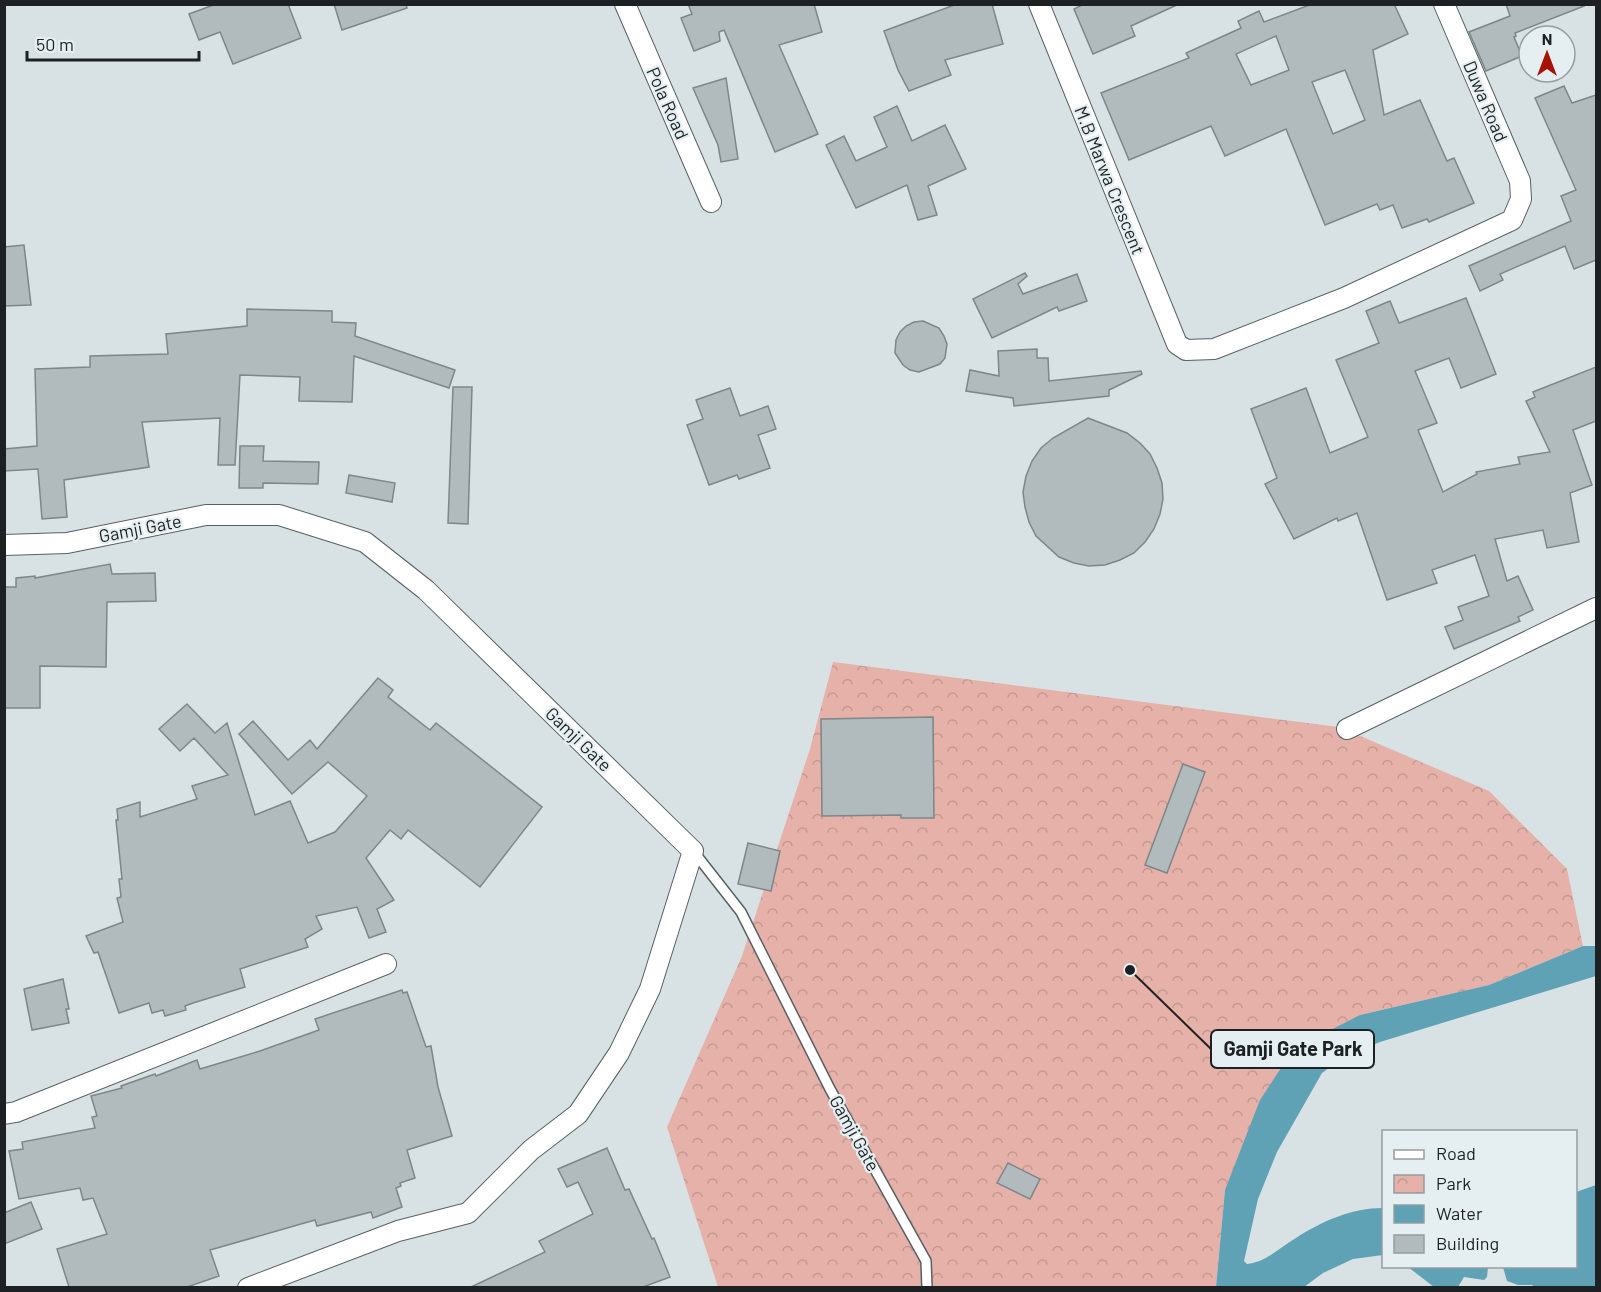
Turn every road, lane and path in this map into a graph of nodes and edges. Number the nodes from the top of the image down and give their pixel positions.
1 (625, 4) edge
2 (1039, 4) edge
3 (1444, 4) edge
4 (1521, 199) joint
5 (711, 202) dead end
6 (4, 546) edge
7 (1596, 608) edge
8 (1347, 729) dead end
9 (693, 851) junction
10 (386, 964) dead end
11 (4, 1114) edge
12 (248, 1287) edge
13 (927, 1287) edge

1 - 5 street, Pola Road
2 - 4 street, M.B Marwa Crescent
3 - 4 street, Duwa Road
6 - 9 street, Gamji Gate
7 - 8 street
9 - 12 street
9 - 13 lane, Gamji Gate
10 - 11 street

